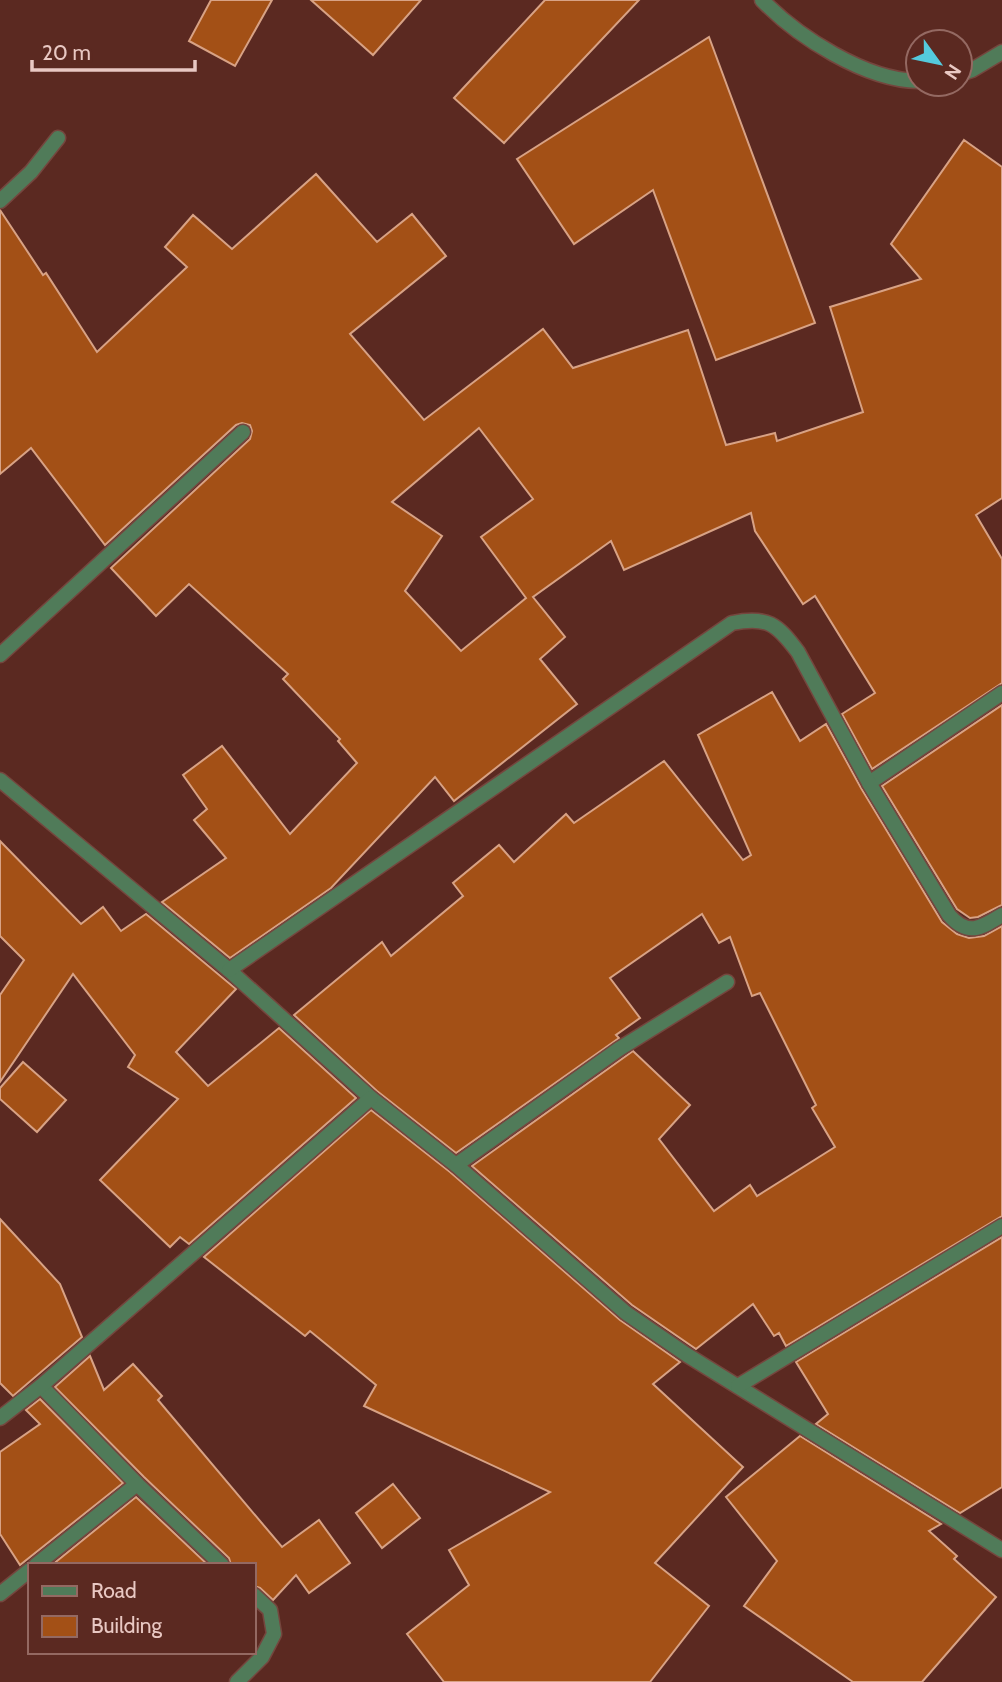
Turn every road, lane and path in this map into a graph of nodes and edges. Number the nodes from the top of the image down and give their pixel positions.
1 (762, 0) edge
2 (1002, 52) edge
3 (974, 69) edge
4 (904, 80) edge
5 (58, 138) dead end
6 (0, 201) edge
7 (243, 432) dead end
8 (0, 655) edge
9 (1002, 693) edge
10 (0, 780) edge
11 (869, 783) junction
12 (1002, 915) edge
13 (229, 970) junction
14 (727, 982) dead end
15 (371, 1098) junction
16 (456, 1165) junction
17 (1002, 1226) edge
18 (41, 1386) junction
19 (738, 1386) junction
20 (0, 1418) edge
21 (137, 1484) junction
22 (1002, 1550) edge
23 (38, 1563) edge
24 (220, 1563) edge
25 (28, 1572) edge
26 (0, 1594) edge
27 (256, 1597) edge
28 (237, 1682) edge

1 - 4 street
2 - 3 street
5 - 6 street
7 - 8 street
9 - 11 street
10 - 13 street
11 - 12 street
11 - 13 street
13 - 15 street
14 - 16 street
15 - 16 street
15 - 18 street
16 - 19 street
17 - 19 street
18 - 20 street
18 - 21 street
19 - 22 street
21 - 23 street
21 - 24 street
25 - 26 street
27 - 28 street

